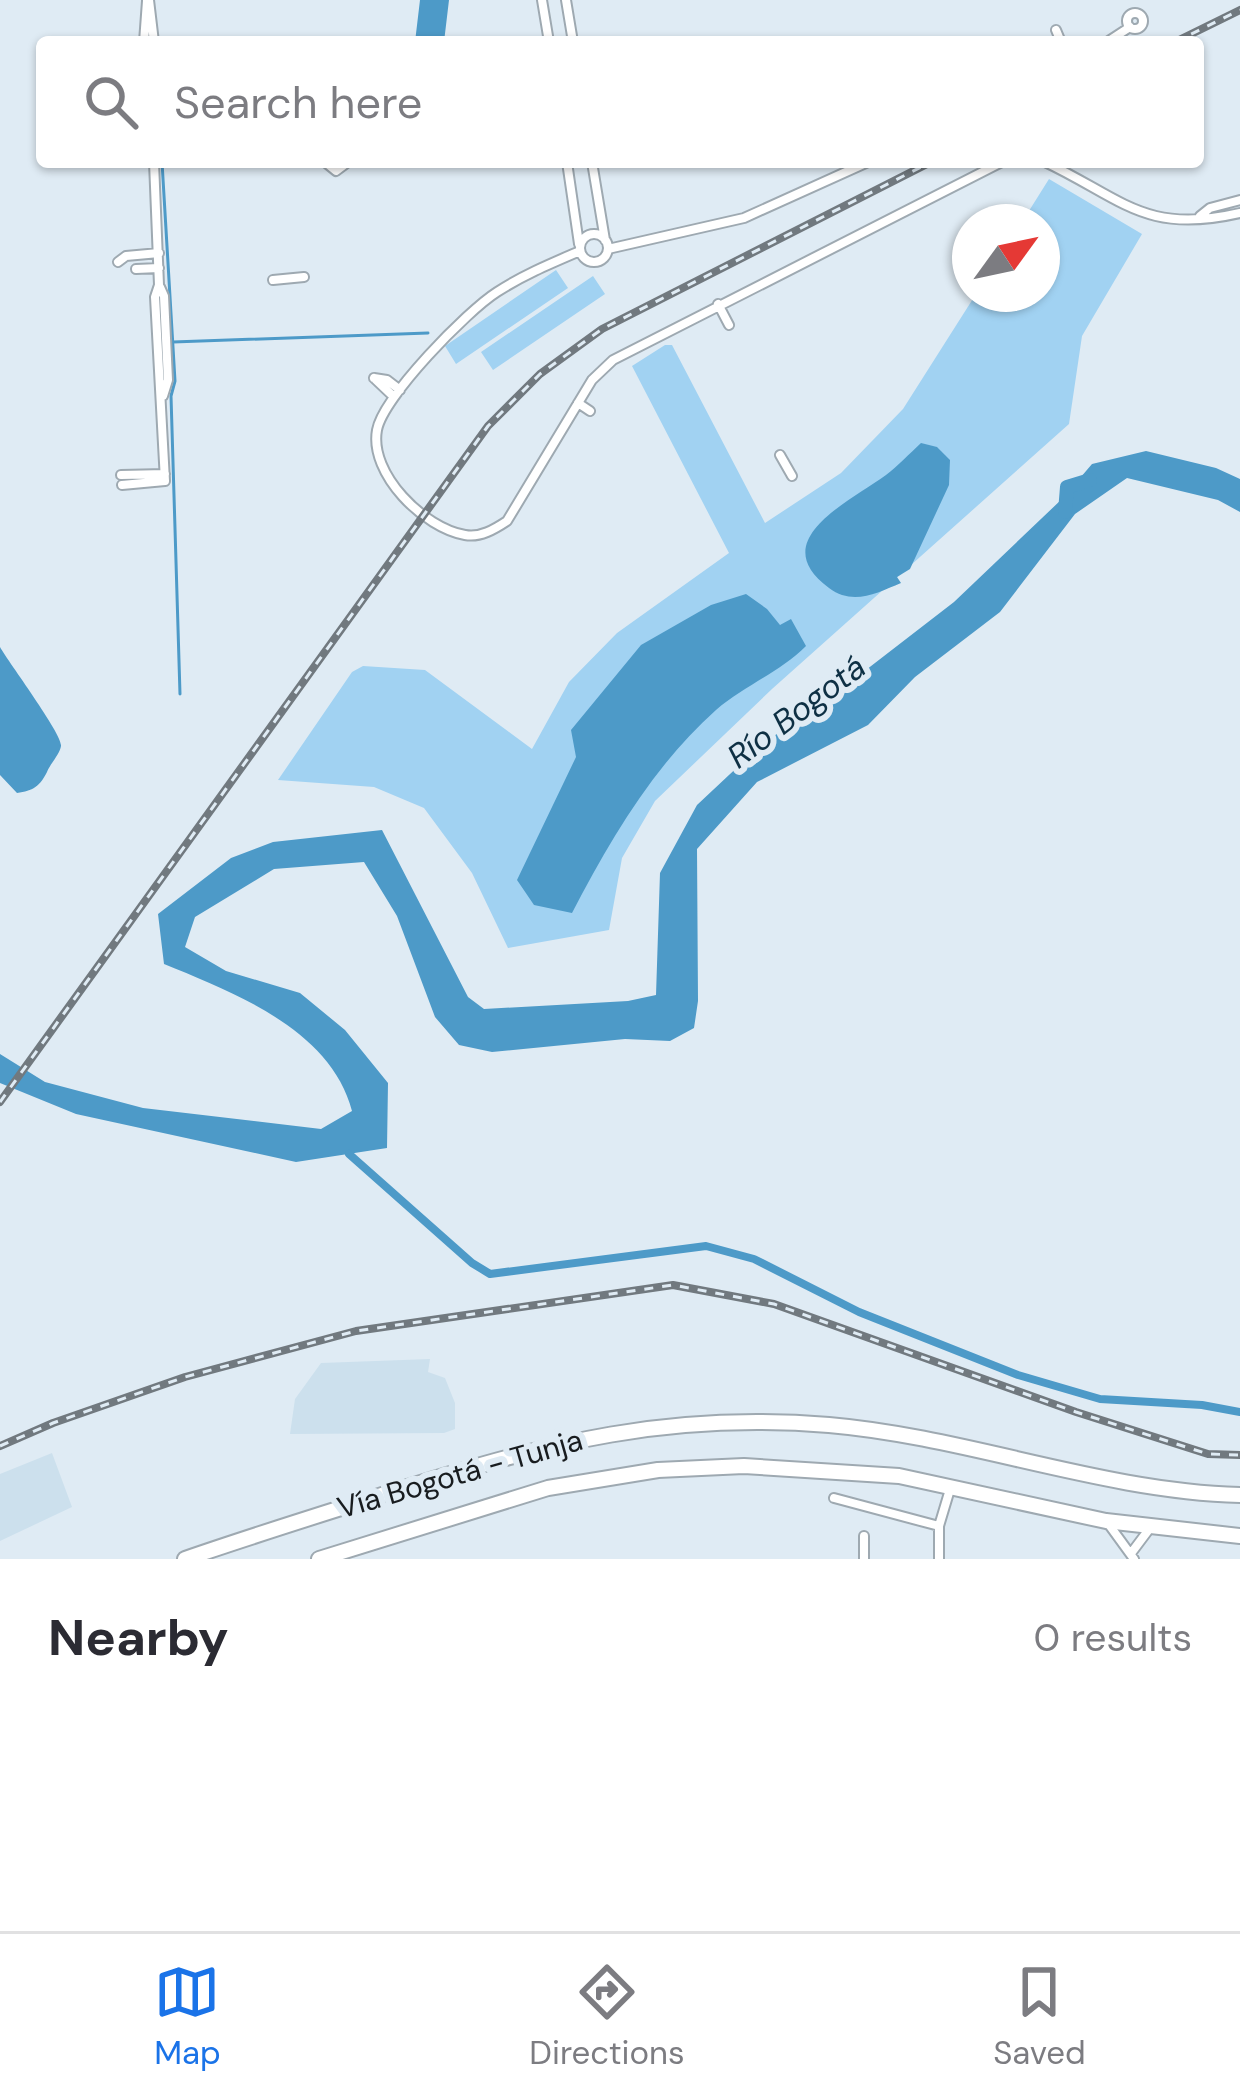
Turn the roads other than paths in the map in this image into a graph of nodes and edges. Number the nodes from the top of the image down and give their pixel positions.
1 (148, 0) edge
2 (542, 0) edge
3 (566, 0) edge
4 (1130, 27) dead end
5 (1056, 30) dead end
6 (145, 36) edge
7 (153, 36) edge
8 (547, 36) edge
9 (571, 36) edge
10 (1058, 36) edge
11 (1116, 36) edge
12 (154, 168) edge
13 (568, 168) edge
14 (593, 168) edge
15 (855, 168) edge
16 (990, 168) edge
17 (1056, 168) edge
18 (1240, 200) edge
19 (1240, 213) edge
20 (1199, 217) junction
21 (606, 245) junction
22 (580, 248) junction
23 (159, 253) junction
24 (159, 268) junction
25 (304, 277) dead end
26 (273, 280) dead end
27 (718, 304) junction
28 (729, 325) dead end
29 (578, 403) junction
30 (590, 411) dead end
31 (780, 455) dead end
32 (792, 476) dead end
33 (121, 480) dead end
34 (951, 1486) junction
35 (1240, 1495) edge
36 (834, 1498) dead end
37 (1106, 1521) junction
38 (939, 1526) junction
39 (1150, 1528) junction
40 (864, 1536) dead end
41 (1240, 1536) edge
42 (1133, 1556) edge
43 (185, 1559) edge
44 (319, 1559) edge
45 (864, 1559) edge
46 (939, 1559) edge

1 - 6 street
1 - 7 street
2 - 8 street
3 - 9 street
4 - 11 street
5 - 10 street
12 - 23 street
13 - 22 street
14 - 21 street
15 - 21 street
16 - 27 street
17 - 20 street
18 - 20 street
19 - 20 street
21 - 22 street
21 - 22 street
22 - 29 street
23 - 24 street
23 - 24 street
24 - 33 street
25 - 26 street
27 - 28 street
27 - 29 street
29 - 30 street
31 - 32 street
34 - 37 highway, Vía Bogotá - Tunja
34 - 38 street
34 - 44 highway, Vía Bogotá - Tunja
35 - 43 highway, Vía Bogotá - Tunja
36 - 38 street
37 - 39 highway, Vía Bogotá - Tunja
37 - 42 street
38 - 46 street
39 - 41 highway, Vía Bogotá - Tunja
39 - 42 street
40 - 45 street

